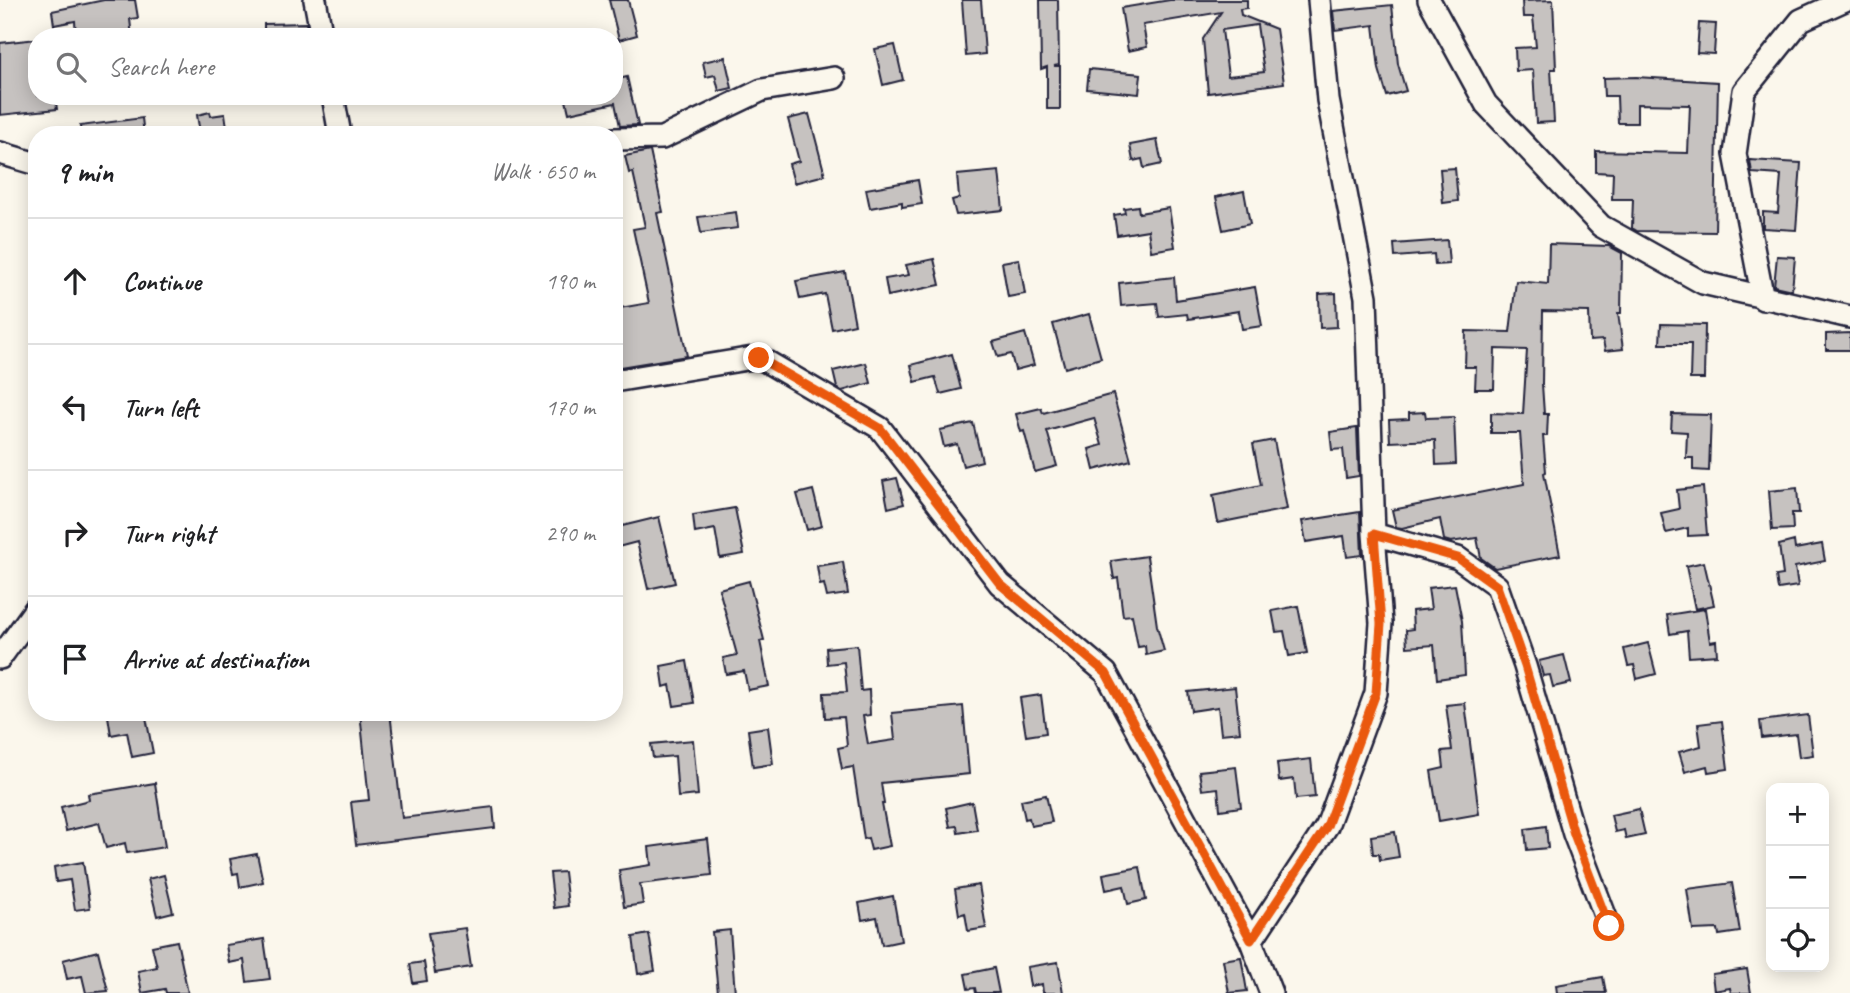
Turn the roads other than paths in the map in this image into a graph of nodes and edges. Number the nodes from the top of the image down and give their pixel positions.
1 (315, 0) edge
2 (1319, 0) edge
3 (1429, 0) edge
4 (1845, 0) edge
5 (320, 28) edge
6 (834, 78) dead end
7 (335, 105) edge
8 (338, 126) edge
9 (623, 139) edge
10 (0, 153) edge
11 (28, 161) edge
12 (1763, 299) junction
13 (1850, 317) edge
14 (623, 381) edge
15 (1374, 534) junction
16 (28, 619) edge
17 (0, 658) edge
18 (1609, 926) dead end
19 (1251, 940) junction
20 (1271, 993) edge

1 - 5 street
2 - 15 street
3 - 12 street
4 - 12 street
6 - 9 street
7 - 8 street
10 - 11 street
12 - 13 street
14 - 19 street
15 - 18 street
15 - 19 street
16 - 17 street
19 - 20 street

